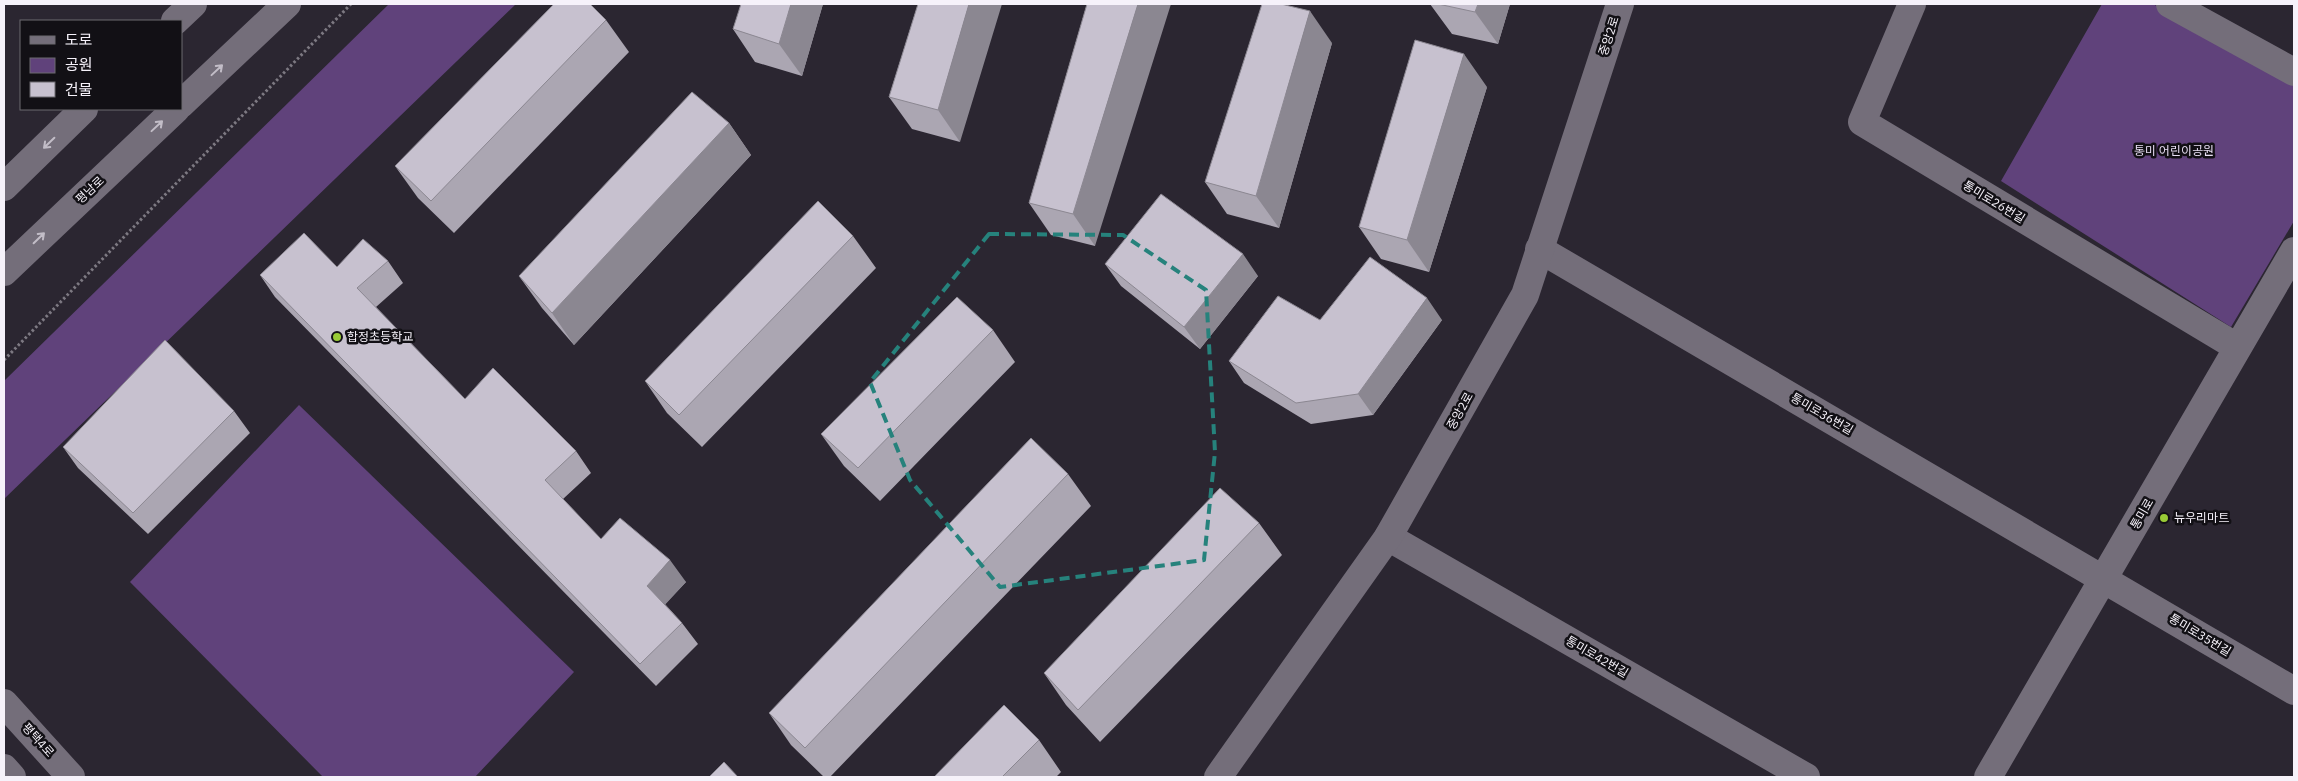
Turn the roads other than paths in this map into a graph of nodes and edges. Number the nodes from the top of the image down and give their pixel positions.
1 (193, 4) edge
2 (287, 4) edge
3 (1620, 4) edge
4 (2170, 4) edge
5 (1905, 6) edge
6 (176, 20) edge
7 (2294, 72) edge
8 (182, 103) edge
9 (83, 110) edge
10 (175, 110) edge
11 (4, 187) edge
12 (1540, 250) junction
13 (2294, 251) edge
14 (4, 272) edge
15 (2237, 346) junction
16 (1388, 537) junction
17 (2105, 579) junction
18 (2294, 692) edge
19 (4, 703) edge
20 (4, 768) edge
21 (12, 777) edge
22 (71, 777) edge
23 (1218, 777) edge
24 (1806, 777) edge
25 (1988, 777) edge

1 - 6 street
8 -> 2 street
3 - 12 street, 중앙2로
4 - 7 street
5 - 15 street, 통미로26번길
9 -> 11 street
14 -> 10 street, 평남로
12 - 16 street, 중앙2로
12 - 17 street, 통미로36번길
13 - 15 street, 통미로
15 - 17 street, 통미로
16 - 23 street, 중앙2로
16 - 24 street, 통미로42번길
17 - 18 street, 통미로35번길
17 - 25 street, 통미로
19 - 22 street, 평택4로
20 - 21 street

